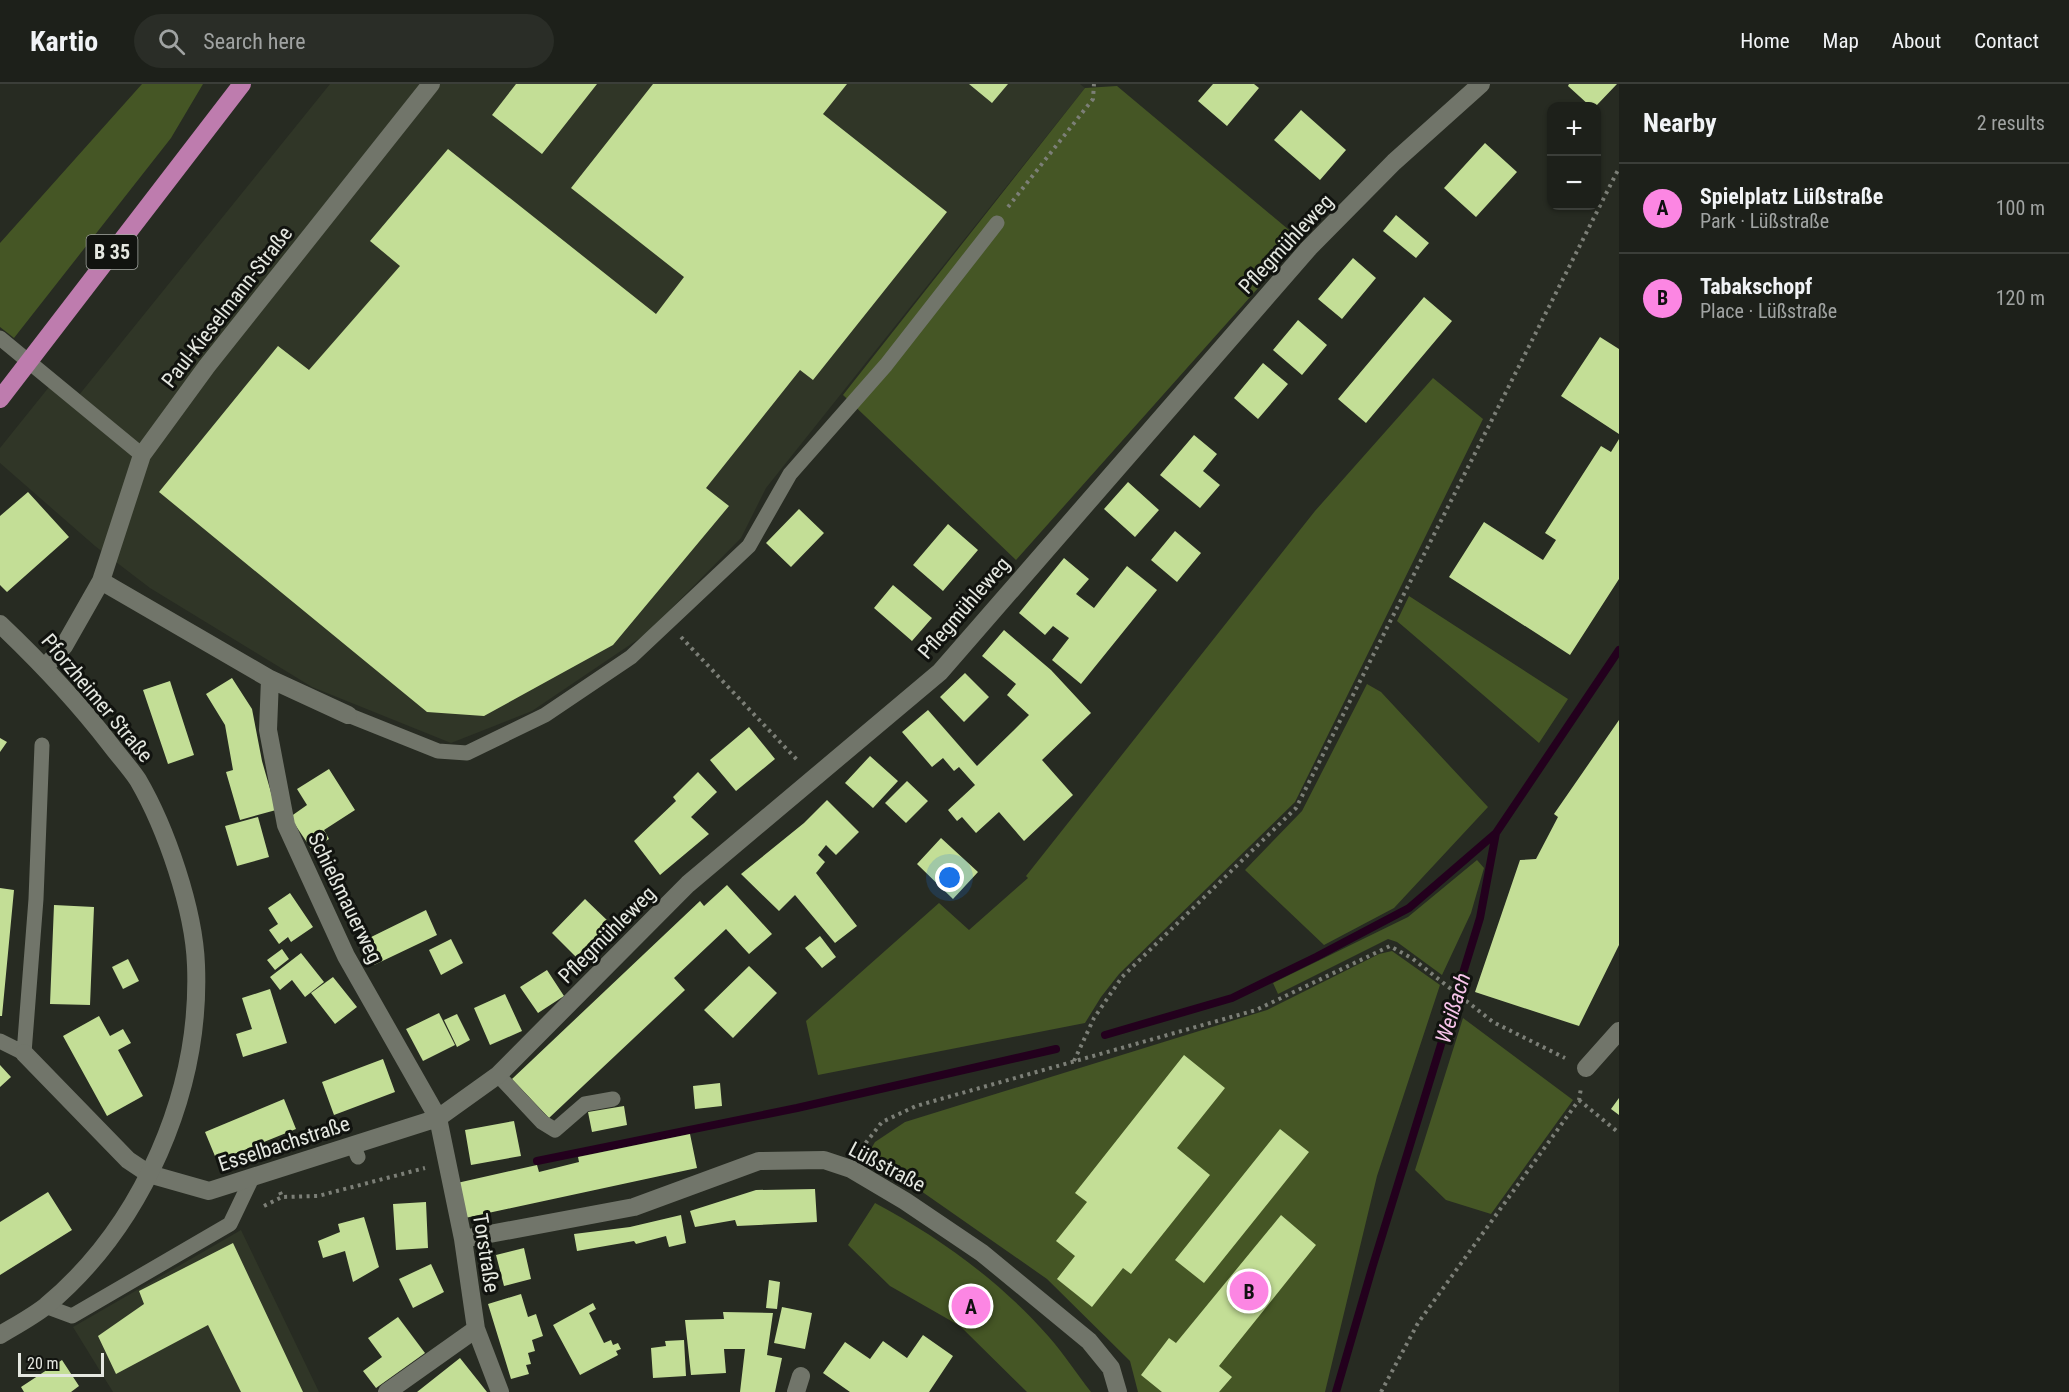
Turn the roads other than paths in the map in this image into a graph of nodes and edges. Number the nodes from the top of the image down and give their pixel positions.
1 (242, 84) edge
2 (431, 84) edge
3 (1481, 84) edge
4 (997, 223) road end
5 (0, 338) edge
6 (0, 399) edge
7 (142, 455) junction
8 (101, 581) junction
9 (0, 624) edge
10 (45, 667) junction
11 (270, 679) junction
12 (348, 715) joint
13 (42, 745) dead end
14 (1619, 1030) edge
15 (0, 1041) edge
16 (24, 1053) junction
17 (1586, 1068) road end
18 (498, 1075) junction
19 (613, 1099) dead end
20 (438, 1118) junction
21 (149, 1174) junction
22 (252, 1178) junction
23 (463, 1239) junction
24 (45, 1306) junction
25 (476, 1329) junction
26 (0, 1335) edge
27 (387, 1392) edge
28 (500, 1392) edge
29 (1118, 1392) edge

1 - 6 main road, B 35
2 - 7 street, Paul-Kieselmann-Straße
3 - 18 street, Pflegmühleweg
4 - 12 lane
5 - 7 lane
7 - 8 street, Paul-Kieselmann-Straße
8 - 10 street, Paul-Kieselmann-Straße
8 - 11 street
9 - 10 street, Pforzheimer Straße
10 - 21 street, Pforzheimer Straße
11 - 12 street
11 - 20 street, Schießmauerweg
13 - 16 lane
14 - 17 street
15 - 16 lane
16 - 21 street
18 - 19 lane
18 - 20 street, Pflegmühleweg
20 - 22 street, Esselbachstraße
20 - 23 street, Torstraße
21 - 22 street, Esselbachstraße
21 - 24 street
22 - 24 lane
23 - 25 street, Torstraße
23 - 29 street, Lüßstraße
24 - 26 street
25 - 27 street
25 - 28 street, Torstraße

